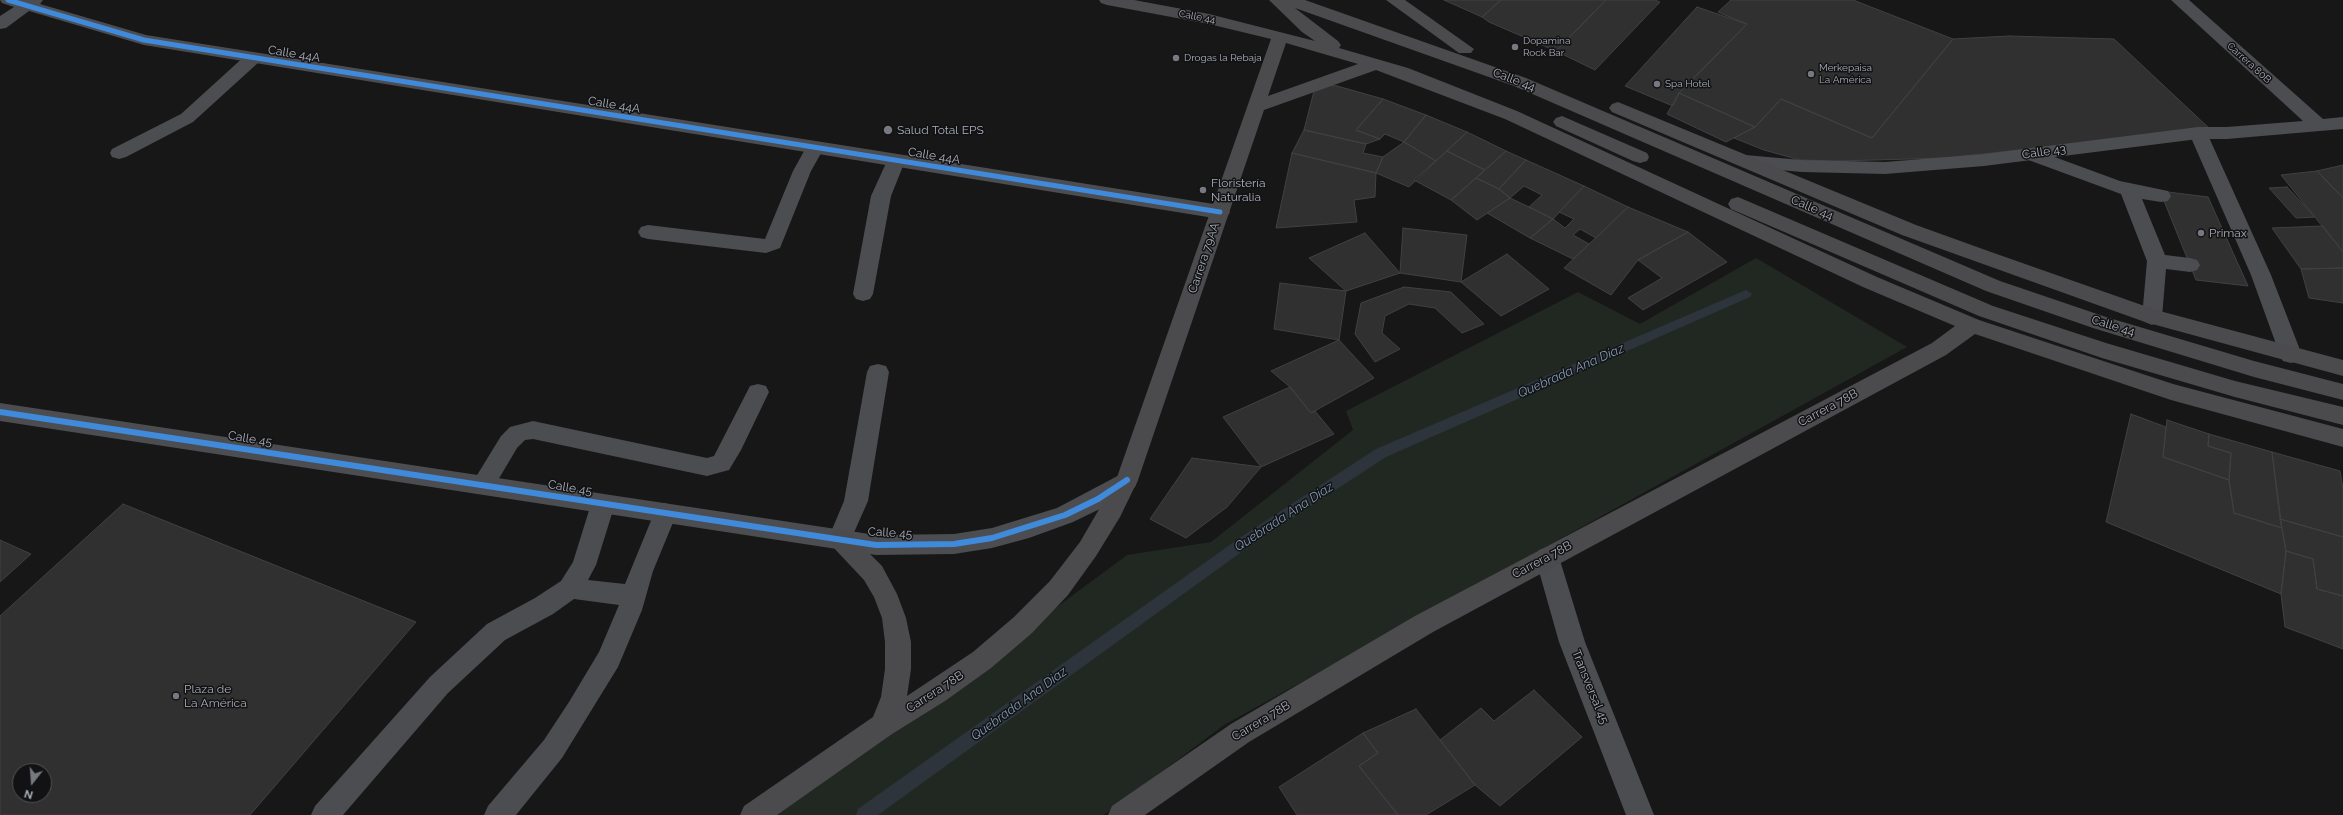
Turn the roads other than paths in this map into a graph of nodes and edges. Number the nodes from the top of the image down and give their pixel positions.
1 (8, 0) edge
2 (1107, 0) edge
3 (1272, 0) edge
4 (1277, 0) edge
5 (1289, 0) edge
6 (1299, 0) edge
7 (1394, 0) edge
8 (1408, 0) edge
9 (2179, 0) edge
10 (31, 2) edge
11 (1422, 20) junction
12 (0, 24) edge
13 (1280, 36) junction
14 (1465, 49) junction
15 (1343, 54) junction
16 (253, 58) junction
17 (1376, 64) junction
18 (1402, 72) junction
19 (1256, 106) junction
20 (2343, 123) edge
21 (2320, 126) junction
22 (2198, 133) junction
23 (815, 148) junction
24 (119, 153) dead end
25 (2030, 154) junction
26 (896, 161) junction
27 (1746, 170) junction
28 (2130, 192) junction
29 (2161, 196) dead end
30 (1220, 212) junction
31 (648, 232) dead end
32 (2157, 261) junction
33 (2190, 265) dead end
34 (2241, 272) dead end
35 (2262, 275) junction
36 (863, 294) dead end
37 (2152, 317) junction
38 (1972, 325) junction
39 (2291, 355) junction
40 (2343, 368) edge
41 (878, 372) dead end
42 (758, 392) dead end
43 (2343, 392) edge
44 (0, 412) edge
45 (2343, 416) edge
46 (2343, 438) edge
47 (1127, 480) junction
48 (483, 485) junction
49 (603, 504) junction
50 (665, 513) junction
51 (840, 539) junction
52 (1547, 557) junction
53 (570, 588) junction
54 (634, 596) junction
55 (883, 725) junction
56 (325, 815) edge
57 (498, 815) edge
58 (754, 815) edge
59 (1122, 815) edge
60 (1640, 815) edge

1 - 10 street, Calle 44A
2 - 13 street, Calle 44
3 - 13 street
4 - 15 street
5 - 27 street, Calle 44
6 - 14 street, Calle 44
7 - 11 street
8 - 11 street
9 - 21 street, Carrera 80B
10 - 12 street
10 - 16 street, Calle 44A
11 - 14 street
13 - 15 street, Calle 44
13 - 19 street, Carrera 79AA
14 - 27 street, Calle 44
15 - 17 street, Calle 44
16 - 23 street, Calle 44A
16 - 24 street
17 - 18 street, Calle 44
17 - 19 street
18 - 38 street, Calle 44
18 - 45 street, Calle 44
19 - 30 street, Carrera 79AA
20 - 21 street, Calle 43
21 - 22 street, Calle 43
22 - 25 street, Calle 43
22 - 35 street
23 - 26 street, Calle 44A
23 - 31 street
25 - 27 street, Calle 43
25 - 28 street
26 - 30 street, Calle 44A
26 - 36 street
27 - 37 street, Calle 44
27 - 43 street, Calle 44
28 - 29 street
28 - 32 street
30 - 47 street, Carrera 79AA
32 - 33 street
32 - 37 street
34 - 35 street
35 - 39 street
37 - 39 street, Calle 44
38 - 46 street, Calle 44
38 - 52 street, Carrera 78B
39 - 40 street, Calle 44
41 - 51 street
42 - 48 street
44 - 48 street, Calle 45
47 - 51 street, Calle 45
47 - 55 street, Carrera 78B
48 - 49 street, Calle 45
49 - 50 street, Calle 45
49 - 53 street
50 - 51 street, Calle 45
50 - 54 street
51 - 55 street
52 - 59 street, Carrera 78B
52 - 60 street, Transversal 45
53 - 54 street
53 - 56 street
54 - 57 street
55 - 58 street, Carrera 78B

